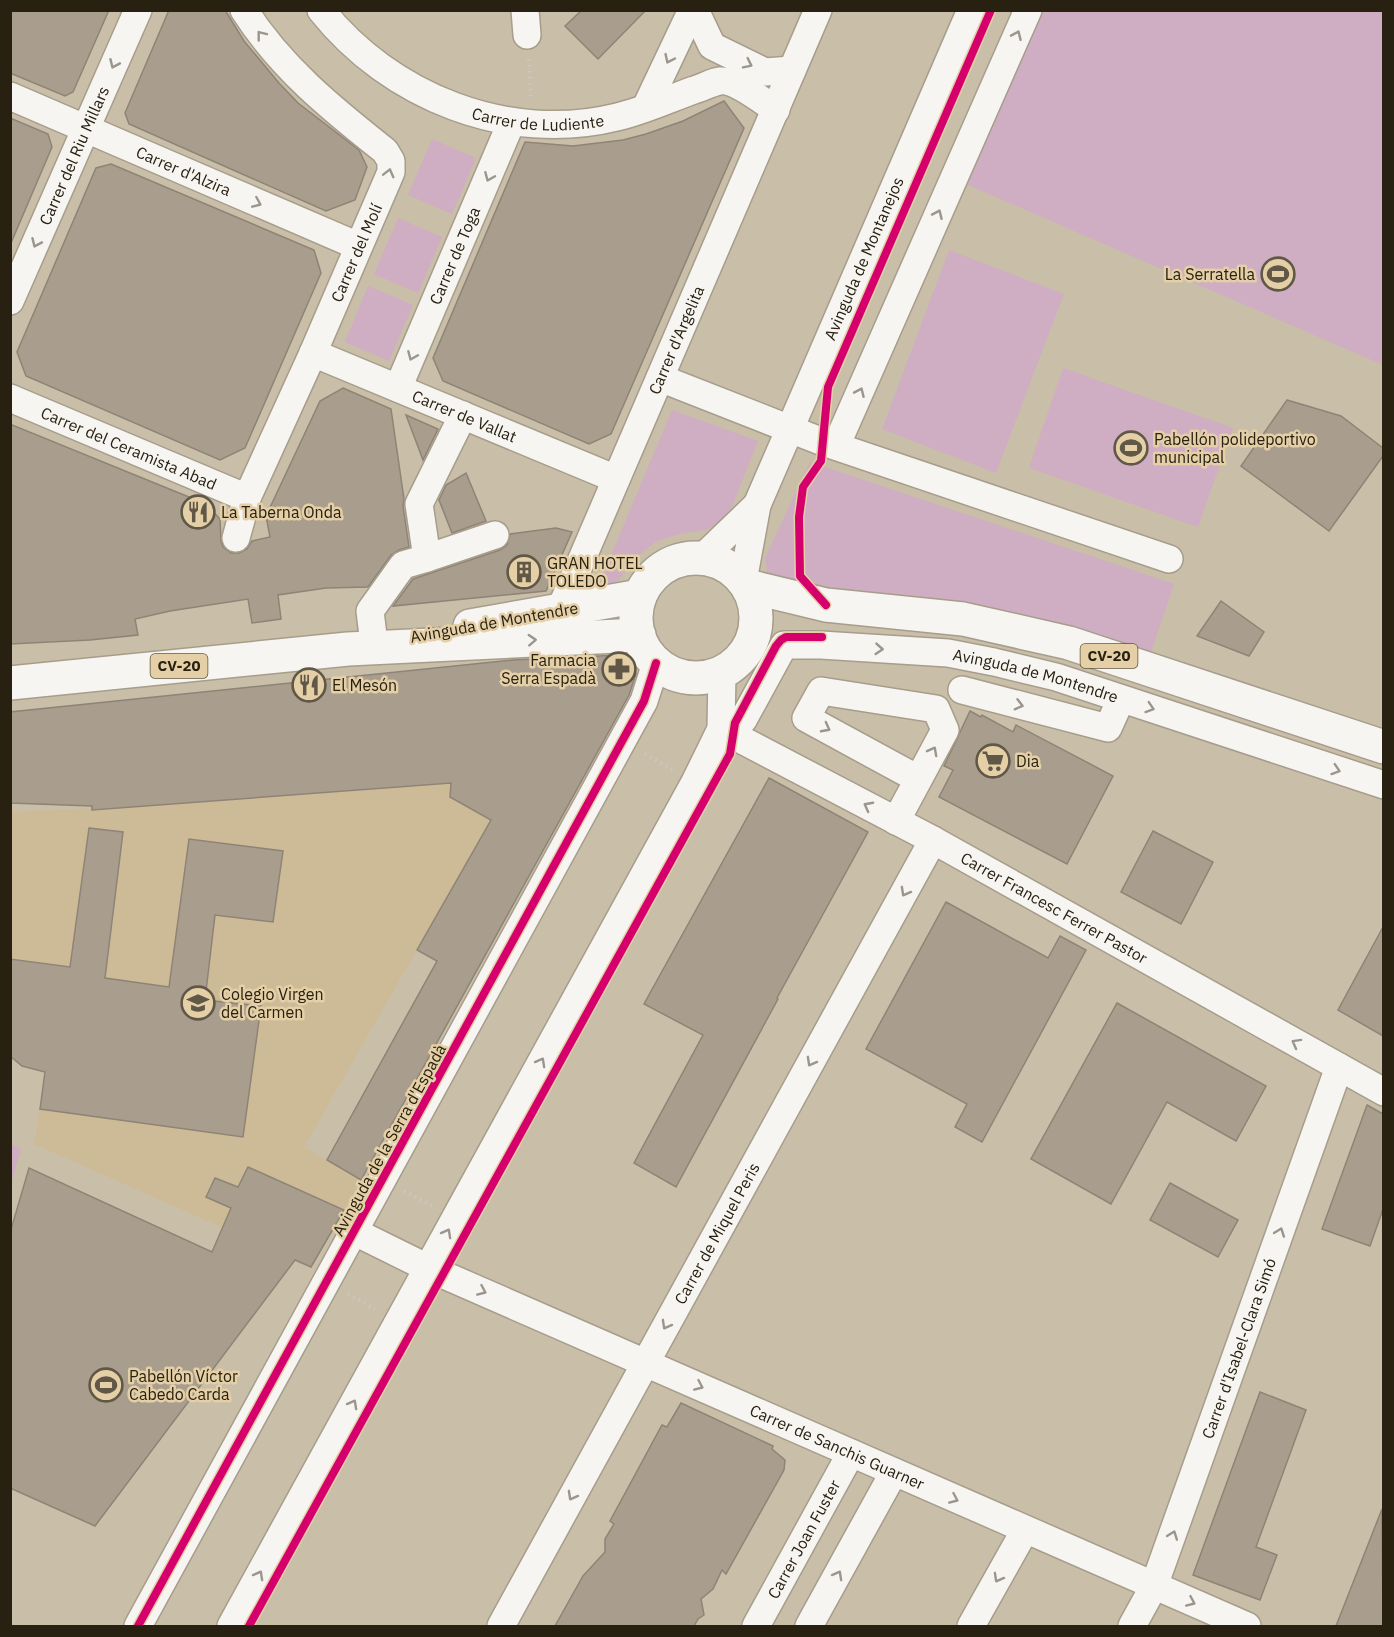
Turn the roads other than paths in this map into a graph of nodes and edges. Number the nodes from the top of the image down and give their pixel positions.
1 (138, 10) edge
2 (244, 10) edge
3 (321, 10) edge
4 (818, 10) edge
5 (971, 10) edge
6 (1028, 10) edge
7 (690, 16) edge
8 (792, 70) junction
9 (722, 81) junction
10 (10, 96) edge
11 (646, 107) junction
12 (776, 110) junction
13 (522, 124) junction
14 (85, 129) junction
15 (358, 246) junction
16 (10, 301) edge
17 (313, 353) junction
18 (660, 378) junction
19 (398, 388) junction
20 (10, 398) edge
21 (463, 415) junction
22 (789, 429) junction
23 (836, 446) junction
24 (616, 479) junction
25 (247, 498) junction
26 (757, 505) junction
27 (495, 535) dead end
28 (236, 538) dead end
29 (427, 558) junction
30 (702, 558) junction
31 (1169, 559) dead end
32 (745, 583) junction
33 (640, 596) junction
34 (826, 605) junction
35 (560, 610) junction
36 (756, 622) junction
37 (639, 635) junction
38 (361, 646) junction
39 (971, 658) junction
40 (656, 663) junction
41 (722, 672) junction
42 (10, 683) edge
43 (962, 690) junction
44 (1121, 699) junction
45 (940, 720) junction
46 (721, 729) junction
47 (1383, 747) edge
48 (918, 779) junction
49 (1383, 785) edge
50 (896, 821) junction
51 (933, 840) junction
52 (1339, 1067) junction
53 (1383, 1092) edge
54 (355, 1232) junction
55 (428, 1268) junction
56 (645, 1363) junction
57 (851, 1453) junction
58 (894, 1472) junction
59 (1025, 1530) junction
60 (1154, 1586) junction
61 (138, 1626) edge
62 (231, 1626) edge
63 (501, 1626) edge
64 (756, 1626) edge
65 (809, 1626) edge
66 (971, 1626) edge
67 (1132, 1626) edge
68 (1247, 1626) edge

1 -> 14 street, Carrer del Riu Millars
15 -> 2 street, Carrer del Molí
3 - 13 street, Carrer de Ludiente
4 - 8 street, Carrer d'Argelita
5 - 22 street, Avinguda de Montanejos
23 -> 6 street
7 -> 8 street
7 - 9 street
7 -> 11 street
8 - 12 street, Carrer d'Argelita
9 - 11 street, Carrer de Ludiente
9 - 12 street
10 - 14 street, Carrer d'Alzira
11 - 13 street, Carrer de Ludiente
12 - 18 street, Carrer d'Argelita
13 -> 19 street, Carrer de Toga
14 -> 15 street, Carrer d'Alzira
14 -> 16 street, Carrer del Riu Millars
15 - 17 street, Carrer del Molí
17 - 19 street, Carrer de Vallat
17 - 25 street, Carrer del Molí
18 - 22 street
18 - 24 street, Carrer d'Argelita
19 - 21 street, Carrer de Vallat
20 - 25 street, Carrer del Ceramista Abad
21 - 24 street, Carrer de Vallat
21 - 29 street
22 - 23 street
22 - 26 street, Avinguda de Montanejos
23 - 31 street
24 - 35 street, Carrer d'Argelita
25 - 28 street, Carrer del Molí
26 - 30 street, Avinguda de Montanejos
26 - 32 street, Avinguda de Montanejos
27 - 29 street
29 - 38 street
30 - 32 main road, CV-20
30 - 33 main road
32 - 34 main road, CV-20
32 - 36 main road
33 - 35 main road, Avinguda de Montendre / CV-20
33 - 37 main road
34 - 36 main road, CV-20
34 - 47 main road, CV-20
35 - 38 main road, Avinguda de Montendre / CV-20
36 - 41 main road
38 -> 37 main road, Avinguda de Montendre / CV-20
37 - 40 main road
38 - 42 main road, Avinguda de Montendre / CV-20
39 - 43 street
39 - 44 street, Avinguda de Montendre
46 -> 39 street, Avinguda de Montendre
40 - 41 main road
40 - 54 street, Avinguda de la Serra d'Espadà
41 - 46 street
43 -> 44 street
43 - 45 street
44 -> 49 street, Avinguda de Montendre
48 -> 45 street
45 -> 48 street
50 -> 46 street, Carrer Francesc Ferrer Pastor
55 -> 46 street
48 - 50 street
50 - 51 street, Carrer Francesc Ferrer Pastor
52 -> 51 street, Carrer Francesc Ferrer Pastor
51 -> 56 street, Carrer de Miquel Peris
52 - 53 street, Carrer Francesc Ferrer Pastor
60 -> 52 street, Carrer d'Isabel-Clara Simó
54 - 55 street, Avinguda de la Serra d'Espadà
54 - 61 street, Avinguda de la Serra d'Espadà
55 -> 56 street, Carrer de Sanchis Guarner
62 -> 55 street
56 -> 57 street, Carrer de Sanchis Guarner
56 -> 63 street, Carrer de Miquel Peris
57 - 58 street, Carrer de Sanchis Guarner
57 - 64 street, Carrer Joan Fuster
58 -> 59 street, Carrer de Sanchis Guarner
65 -> 58 street
59 - 60 street, Carrer de Sanchis Guarner
59 -> 66 street
60 - 67 street, Carrer d'Isabel-Clara Simó
60 -> 68 street, Carrer de Sanchis Guarner

